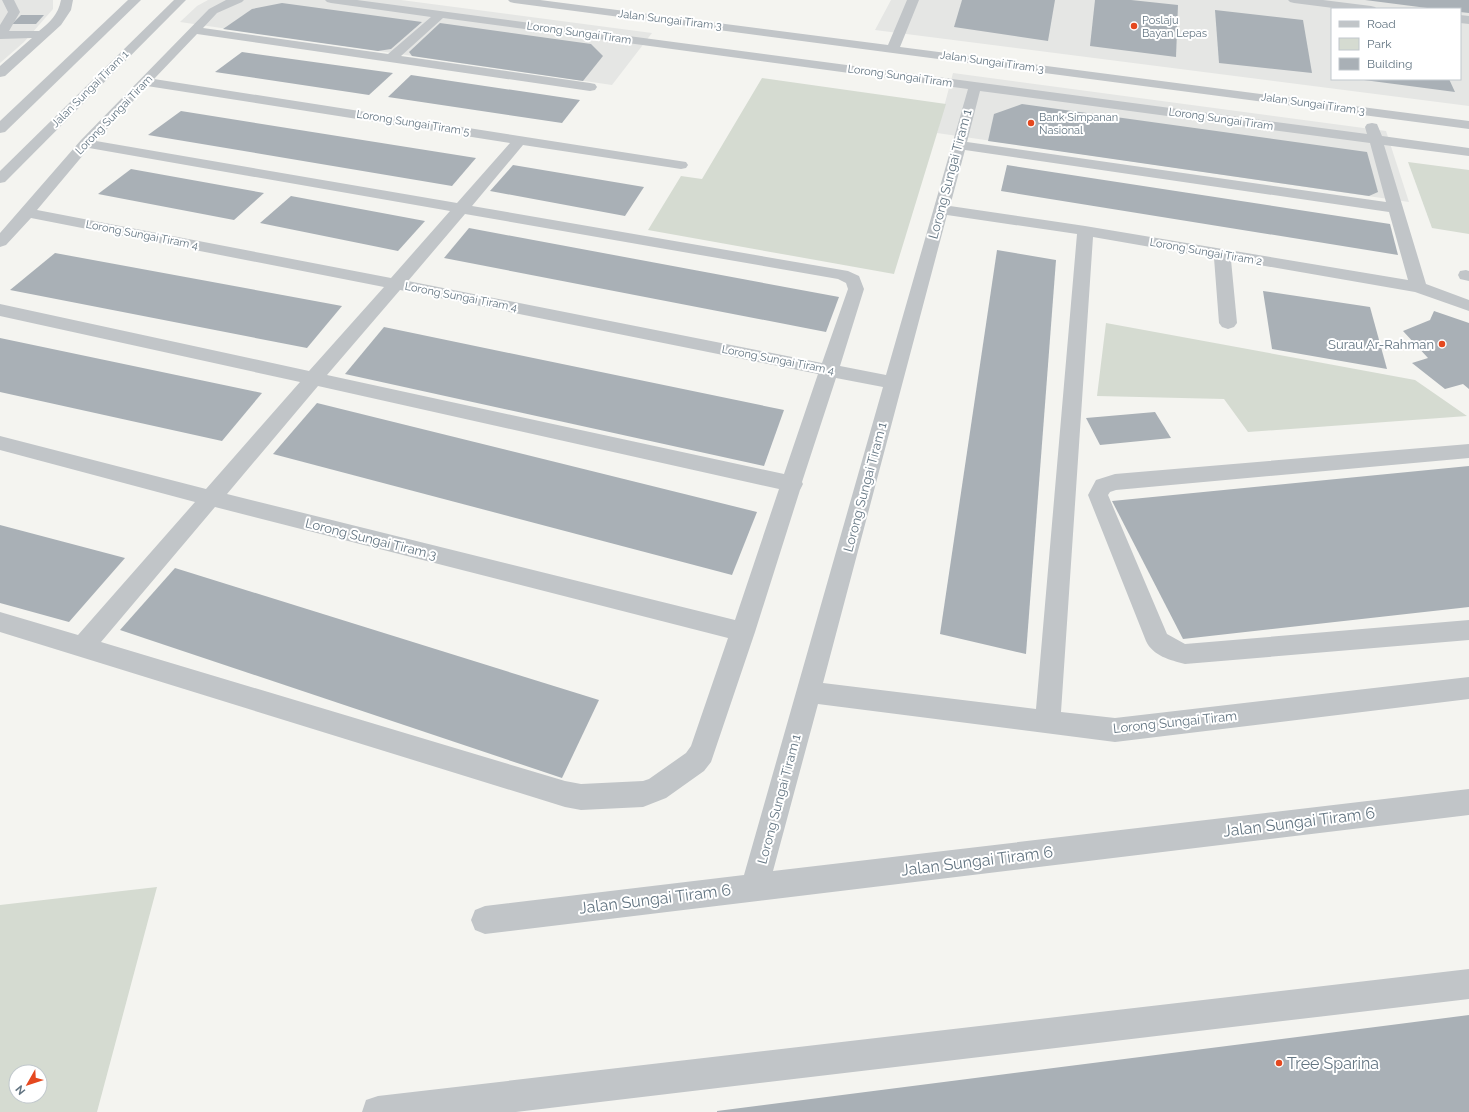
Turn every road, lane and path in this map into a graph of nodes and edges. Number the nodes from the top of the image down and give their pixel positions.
1 (8, 0) edge
2 (67, 0) edge
3 (135, 0) edge
4 (180, 0) edge
5 (238, 0) edge
6 (331, 0) edge
7 (514, 0) edge
8 (623, 0) edge
9 (913, 0) edge
10 (1294, 0) edge
11 (534, 2) junction
12 (1362, 8) edge
13 (614, 12) junction
14 (440, 15) junction
15 (514, 25) junction
16 (194, 30) junction
17 (0, 35) edge
18 (43, 35) junction
19 (893, 49) junction
20 (390, 59) junction
21 (0, 73) edge
22 (146, 82) junction
23 (975, 86) junction
24 (590, 87) dead end
25 (1368, 112) junction
26 (1469, 125) edge
27 (0, 129) edge
28 (520, 140) junction
29 (1376, 140) junction
30 (86, 143) junction
31 (959, 144) junction
32 (1469, 152) edge
33 (681, 165) dead end
34 (0, 179) edge
35 (461, 208) junction
36 (941, 208) junction
37 (1395, 208) junction
38 (27, 213) junction
39 (1085, 231) junction
40 (0, 242) edge
41 (1222, 254) junction
42 (396, 284) junction
43 (1418, 288) junction
44 (1469, 306) edge
45 (0, 310) edge
46 (1228, 323) dead end
47 (830, 370) junction
48 (313, 379) junction
49 (893, 383) junction
50 (0, 443) edge
51 (1469, 451) edge
52 (793, 484) junction
53 (210, 498) junction
54 (0, 622) edge
55 (1469, 630) edge
56 (743, 632) junction
57 (82, 647) junction
58 (1469, 688) edge
59 (809, 692) junction
60 (1048, 721) junction
61 (1469, 802) edge
62 (755, 887) junction
63 (485, 920) dead end
64 (1469, 984) edge
65 (378, 1112) edge

1 - 17 street
2 - 18 street
3 - 27 street
4 - 34 street, Jalan Sungai Tiram 1
5 - 16 street, Lorong Sungai Tiram
6 - 14 street, Lorong Sungai Tiram
7 - 11 street, Jalan Sungai Tiram 3
8 - 13 street
9 - 19 street
10 - 12 street
11 - 13 street, Jalan Sungai Tiram 3
11 - 15 street
13 - 19 street, Jalan Sungai Tiram 3
14 - 15 street, Lorong Sungai Tiram
14 - 20 street
15 - 23 street, Lorong Sungai Tiram
16 - 20 street
16 - 22 street, Lorong Sungai Tiram
17 - 18 street
18 - 21 street
19 - 25 street, Jalan Sungai Tiram 3
20 - 24 street
22 - 28 street, Lorong Sungai Tiram 5
22 - 30 street, Lorong Sungai Tiram
23 - 29 street, Lorong Sungai Tiram
23 - 31 street, Lorong Sungai Tiram 1
25 - 26 street, Jalan Sungai Tiram 3
25 - 29 street
28 - 33 street, Lorong Sungai Tiram 5
28 - 35 street
29 - 32 street, Lorong Sungai Tiram
29 - 37 street
30 - 35 street
30 - 38 street, Lorong Sungai Tiram
31 - 36 street, Lorong Sungai Tiram 1
31 - 37 street
35 - 42 street
35 - 47 street
36 - 39 street, Lorong Sungai Tiram 2
36 - 49 street, Lorong Sungai Tiram 1
37 - 43 street
38 - 40 street, Lorong Sungai Tiram
38 - 42 street, Lorong Sungai Tiram 4
39 - 41 street, Lorong Sungai Tiram 2
39 - 60 street
41 - 43 street, Lorong Sungai Tiram 2
41 - 46 street
42 - 47 street, Lorong Sungai Tiram 4
42 - 48 street
43 - 44 street, Lorong Sungai Tiram 2
45 - 48 street
47 - 49 street, Lorong Sungai Tiram 4
47 - 52 street
48 - 52 street
48 - 53 street
49 - 59 street, Lorong Sungai Tiram 1
50 - 53 street, Lorong Sungai Tiram 3
51 - 55 street
52 - 56 street
53 - 56 street, Lorong Sungai Tiram 3
53 - 57 street
54 - 57 street
56 - 57 street
58 - 60 street, Lorong Sungai Tiram
59 - 60 street, Lorong Sungai Tiram
59 - 62 street, Lorong Sungai Tiram 1
61 - 62 street, Jalan Sungai Tiram 6
62 - 63 street, Jalan Sungai Tiram 6
64 - 65 street

